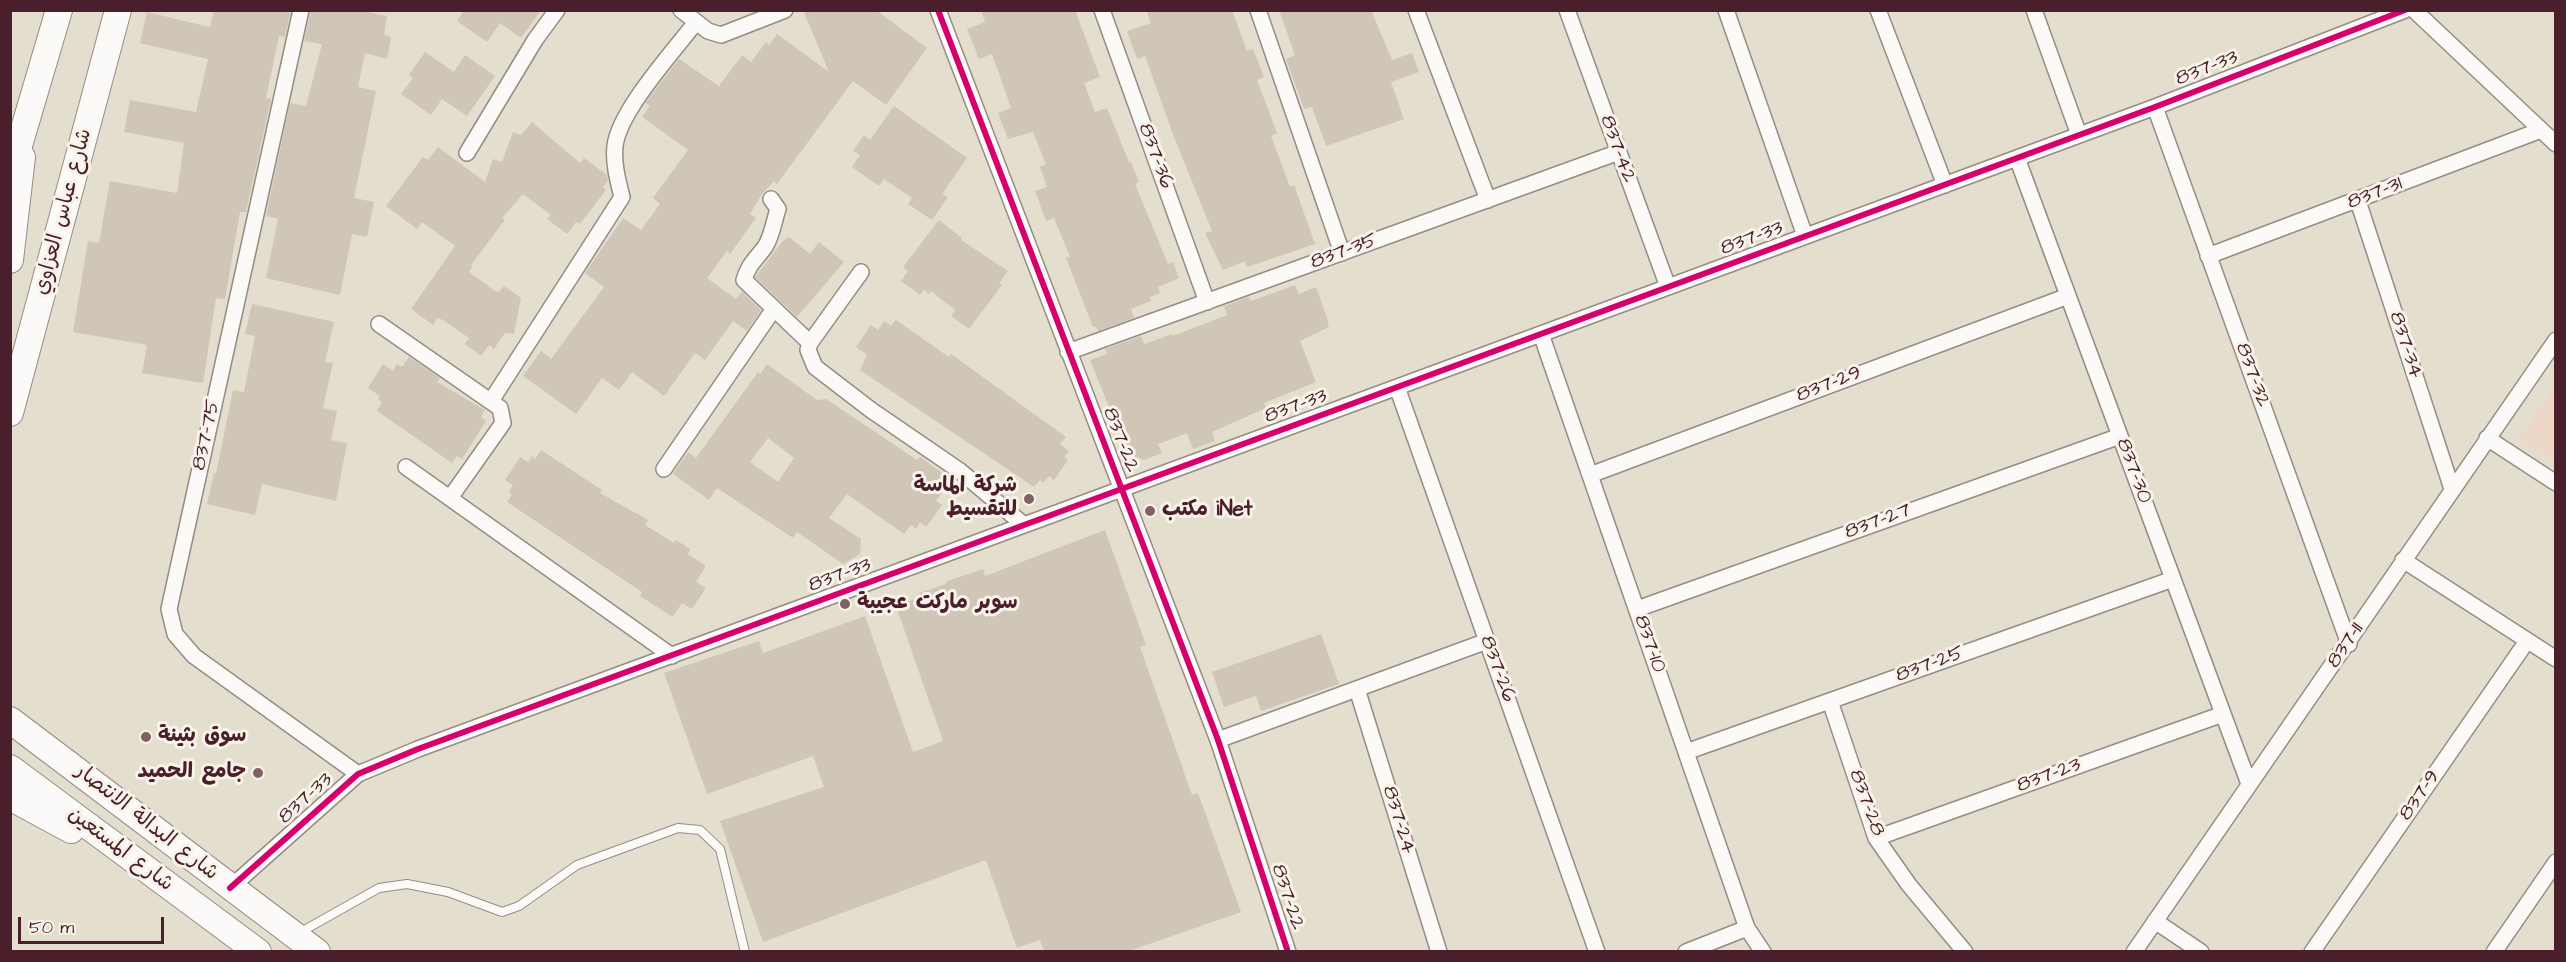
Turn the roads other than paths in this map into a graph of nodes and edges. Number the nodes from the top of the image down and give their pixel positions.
1 (59, 10) edge
2 (118, 10) edge
3 (301, 10) edge
4 (556, 10) edge
5 (681, 10) edge
6 (785, 10) edge
7 (938, 10) edge
8 (1102, 10) edge
9 (1258, 10) edge
10 (1416, 10) edge
11 (1567, 10) edge
12 (1726, 10) edge
13 (1878, 10) edge
14 (2034, 10) edge
15 (2405, 10) edge
16 (2414, 10) edge
17 (696, 22) junction
18 (2155, 107) junction
19 (2541, 130) junction
20 (24, 133) junction
21 (2079, 135) junction
22 (2556, 144) edge
23 (1619, 152) junction
24 (468, 153) dead end
25 (2017, 158) junction
26 (10, 176) edge
27 (1945, 185) junction
28 (771, 200) dead end
29 (1488, 200) junction
30 (2358, 201) junction
31 (1805, 237) junction
32 (1342, 253) junction
33 (2208, 256) junction
34 (10, 260) edge
35 (861, 272) dead end
36 (1668, 287) junction
37 (2068, 296) junction
38 (1207, 302) junction
39 (773, 310) junction
40 (379, 324) dead end
41 (1541, 334) junction
42 (2556, 340) edge
43 (810, 343) junction
44 (1068, 352) junction
45 (1397, 387) junction
46 (490, 401) junction
47 (10, 413) edge
48 (2120, 436) junction
49 (2487, 438) junction
50 (406, 467) dead end
51 (664, 469) dead end
52 (1590, 475) junction
53 (2556, 483) edge
54 (2452, 489) junction
55 (1121, 490) junction
56 (450, 498) junction
57 (1024, 525) junction
58 (2403, 560) junction
59 (2173, 579) junction
60 (1637, 609) junction
61 (1487, 641) junction
62 (2527, 641) junction
63 (2349, 644) junction
64 (672, 656) junction
65 (2556, 660) edge
66 (1357, 689) junction
67 (1830, 701) junction
68 (10, 704) edge
69 (2223, 714) junction
70 (10, 720) edge
71 (1218, 740) junction
72 (1686, 752) junction
73 (63, 758) junction
74 (10, 768) edge
75 (358, 774) junction
76 (2249, 784) junction
77 (10, 797) edge
78 (1876, 838) junction
79 (2556, 862) edge
80 (157, 878) junction
81 (230, 888) junction
82 (2155, 921) junction
83 (1747, 928) junction
84 (295, 936) junction
85 (258, 951) edge
86 (317, 951) edge
87 (745, 951) edge
88 (1288, 951) edge
89 (1439, 951) edge
90 (1598, 951) edge
91 (1686, 951) edge
92 (1763, 951) edge
93 (1965, 951) edge
94 (2134, 951) edge
95 (2201, 951) edge
96 (2312, 951) edge
97 (2493, 951) edge

1 - 20 main road
2 - 47 main road, شارع عباس العزاوي
3 - 75 street, 837-75
4 - 24 street
5 - 17 street
6 - 17 street
7 - 44 street, 837-22
8 - 38 street, 837-36
9 - 32 street
10 - 29 street
11 - 23 street, 837-42
12 - 31 street
13 - 27 street
14 - 21 street
15 - 18 street, 837-33
16 - 19 street
17 - 46 street
18 - 21 street, 837-33
18 - 33 street, 837-32
19 - 22 street
19 - 30 street, 837-31
20 - 26 main road
20 - 34 main road
21 - 25 street, 837-33
23 - 29 street, 837-35
23 - 36 street, 837-42
25 - 27 street, 837-33
25 - 37 street, 837-30
27 - 31 street, 837-33
28 - 39 street
29 - 32 street, 837-35
30 - 33 street, 837-31
30 - 54 street, 837-34
31 - 36 street, 837-33
32 - 38 street, 837-35
33 - 63 street, 837-32
35 - 43 street
36 - 41 street, 837-33
37 - 48 street, 837-30
37 - 52 street, 837-29
38 - 44 street, 837-35
39 - 43 street
39 - 51 street
40 - 46 street
41 - 45 street, 837-33
41 - 52 street, 837-10
42 - 49 street, 837-11
43 - 57 street
44 - 55 street, 837-22
45 - 55 street, 837-33
45 - 61 street, 837-26
46 - 56 street
48 - 59 street, 837-30
48 - 60 street, 837-27
49 - 53 street
49 - 54 street, 837-11
50 - 56 street
52 - 60 street, 837-10
54 - 58 street, 837-11
55 - 57 street, 837-33
55 - 71 street, 837-22
56 - 64 street
57 - 64 street, 837-33
58 - 62 street
58 - 63 street, 837-11
59 - 67 street, 837-25
59 - 69 street, 837-30
60 - 72 street, 837-10
61 - 66 street
61 - 90 street, 837-26
62 - 65 street
62 - 96 street, 837-9
63 - 76 street, 837-11
64 - 75 street, 837-33
66 - 71 street
66 - 89 street, 837-24
67 - 72 street, 837-25
67 - 78 street, 837-28
68 - 73 main road
69 - 76 street, 837-30
69 - 78 street, 837-23
70 - 73 main road
71 - 88 street, 837-22
72 - 83 street, 837-10
73 - 81 main road, شارع البدالة الانتصار
74 - 80 main road, شارع المستعين
75 - 81 street, 837-33
76 - 82 street, 837-11
77 - 80 main road
78 - 93 street, 837-28
79 - 97 street
80 - 85 main road, شارع المستعين
81 - 84 main road, شارع البدالة الانتصار
82 - 94 street, 837-11
82 - 95 street
83 - 91 street
83 - 92 street, 837-10
84 - 86 main road, شارع البدالة الانتصار
84 - 87 lane

